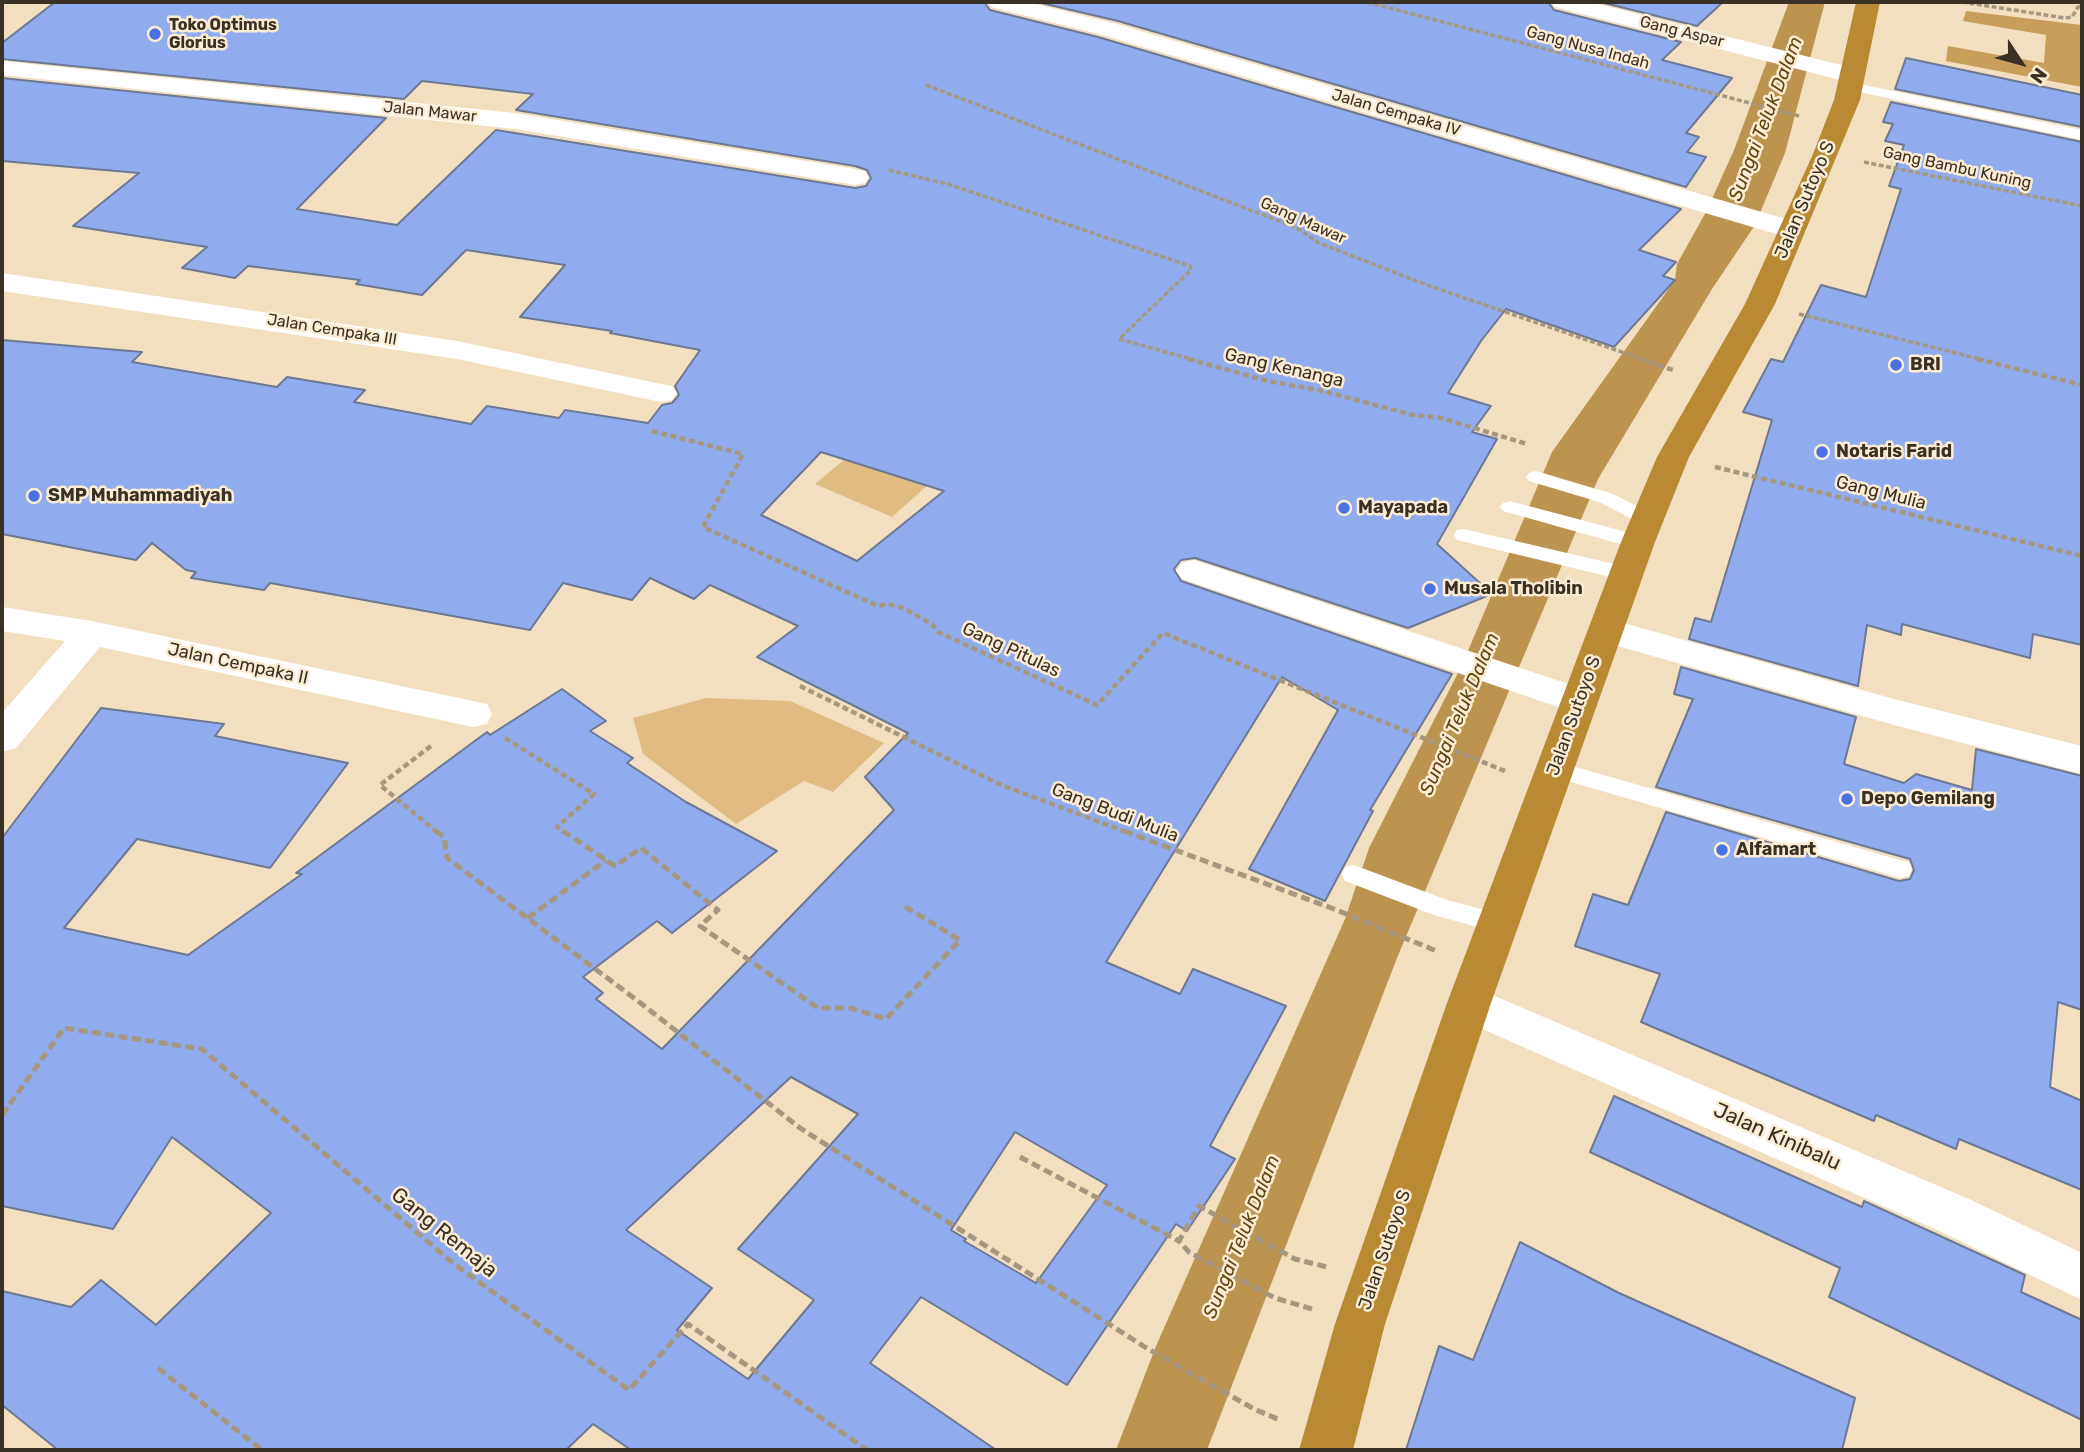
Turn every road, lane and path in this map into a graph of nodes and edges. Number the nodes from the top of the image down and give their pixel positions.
1 (999, 2) edge
2 (1367, 2) edge
3 (1563, 2) edge
4 (1868, 2) edge
5 (1962, 2) edge
6 (2082, 6) edge
7 (2, 68) edge
8 (1841, 75) junction
9 (926, 85) dead end
10 (1803, 117) dead end
11 (2082, 135) edge
12 (1826, 154) junction
13 (855, 177) joint
14 (2082, 206) edge
15 (1781, 226) junction
16 (2, 282) edge
17 (1760, 304) junction
18 (1673, 370) dead end
19 (2082, 385) edge
20 (660, 393) joint
21 (1531, 445) dead end
22 (1674, 457) junction
23 (1540, 479) dead end
24 (1516, 509) dead end
25 (1464, 535) dead end
26 (1637, 545) junction
27 (2082, 556) edge
28 (1568, 559) joint
29 (1194, 571) dead end
30 (2, 619) edge
31 (1606, 630) junction
32 (92, 633) junction
33 (800, 686) dead end
34 (1580, 701) junction
35 (473, 714) junction
36 (2, 738) edge
37 (2082, 760) edge
38 (1555, 769) junction
39 (1502, 771) dead end
40 (606, 860) junction
41 (1900, 869) dead end
42 (1354, 874) dead end
43 (901, 904) dead end
44 (528, 918) junction
45 (1499, 923) junction
46 (1427, 948) dead end
47 (1469, 1003) junction
48 (2, 1115) edge
49 (1020, 1157) dead end
50 (1179, 1241) junction
51 (1295, 1259) dead end
52 (2082, 1277) edge
53 (1275, 1298) dead end
54 (158, 1368) dead end
55 (1254, 1409) dead end
56 (262, 1450) edge
57 (867, 1450) edge
58 (1326, 1450) edge

1 - 15 street, Jalan Cempaka IV
2 - 10 path, Gang Nusa Indah
3 - 8 street, Gang Aspar
4 - 8 highway, Jalan Sutoyo S
5 - 6 path
7 - 13 street, Jalan Mawar
8 - 11 lane
8 - 12 highway, Jalan Sutoyo S
9 - 18 path, Gang Mawar
12 - 14 path, Gang Bambu Kuning
12 - 15 highway, Jalan Sutoyo S
13 - 21 path, Gang Kenanga
15 - 17 highway, Jalan Sutoyo S
16 - 20 street, Jalan Cempaka III
17 - 19 path
17 - 22 highway, Jalan Sutoyo S
20 - 39 path, Gang Pitulas
22 - 26 highway, Jalan Sutoyo S
22 - 27 path, Gang Mulia
23 - 26 lane
24 - 26 lane
25 - 28 lane
26 - 28 lane
26 - 31 highway, Jalan Sutoyo S
29 - 34 street
30 - 32 street, Jalan Cempaka II
31 - 34 highway, Jalan Sutoyo S
31 - 37 street
32 - 35 street, Jalan Cempaka II
32 - 36 street
33 - 46 path, Gang Budi Mulia
34 - 38 highway, Jalan Sutoyo S
35 - 40 path
35 - 44 path
38 - 41 lane
38 - 45 highway, Jalan Sutoyo S
40 - 43 path
40 - 44 path
42 - 45 lane
44 - 55 path
45 - 47 highway, Jalan Sutoyo S
47 - 52 street, Jalan Kinibalu
47 - 58 highway, Jalan Sutoyo S
48 - 57 path, Gang Remaja
49 - 50 path
50 - 51 path
50 - 53 path
54 - 56 path

